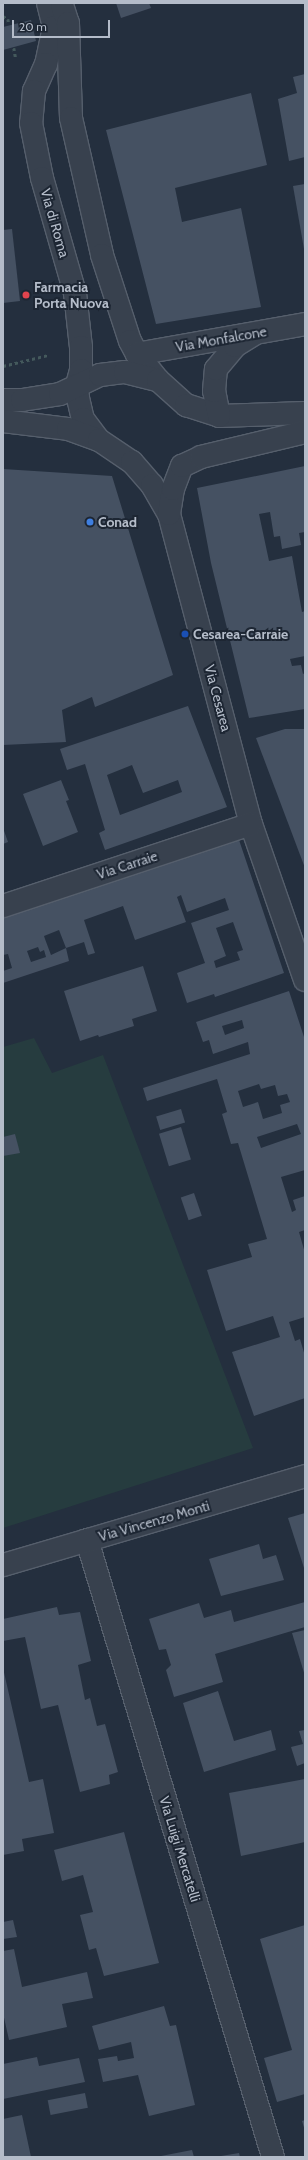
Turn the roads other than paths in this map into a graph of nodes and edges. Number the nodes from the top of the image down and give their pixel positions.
1 (48, 3) edge
2 (62, 3) edge
3 (305, 324) edge
4 (257, 332) junction
5 (137, 354) junction
6 (158, 380) junction
7 (77, 385) junction
8 (3, 400) edge
9 (305, 413) edge
10 (219, 416) junction
11 (3, 421) edge
12 (305, 432) edge
13 (99, 440) junction
14 (169, 514) junction
15 (251, 824) junction
16 (3, 906) edge
17 (305, 980) edge
18 (305, 1476) edge
19 (87, 1540) junction
20 (3, 1565) edge
21 (273, 2157) edge

1 - 7 street, Via di Roma
2 - 5 street
3 - 4 street, Via Monfalcone
4 - 5 street, Via Monfalcone
4 - 10 street
5 - 6 street
6 - 7 street
6 - 10 street
7 - 8 street
7 - 13 street, Via di Roma
9 - 10 street
11 - 13 street
12 - 14 street
13 - 14 street, Via Cesarea
14 - 15 street, Via Cesarea
15 - 16 street, Via Carraie
15 - 17 street, Via Cesarea
18 - 19 street, Via Vincenzo Monti
19 - 20 street, Via Vincenzo Monti
19 - 21 street, Via Luigi Mercatelli

